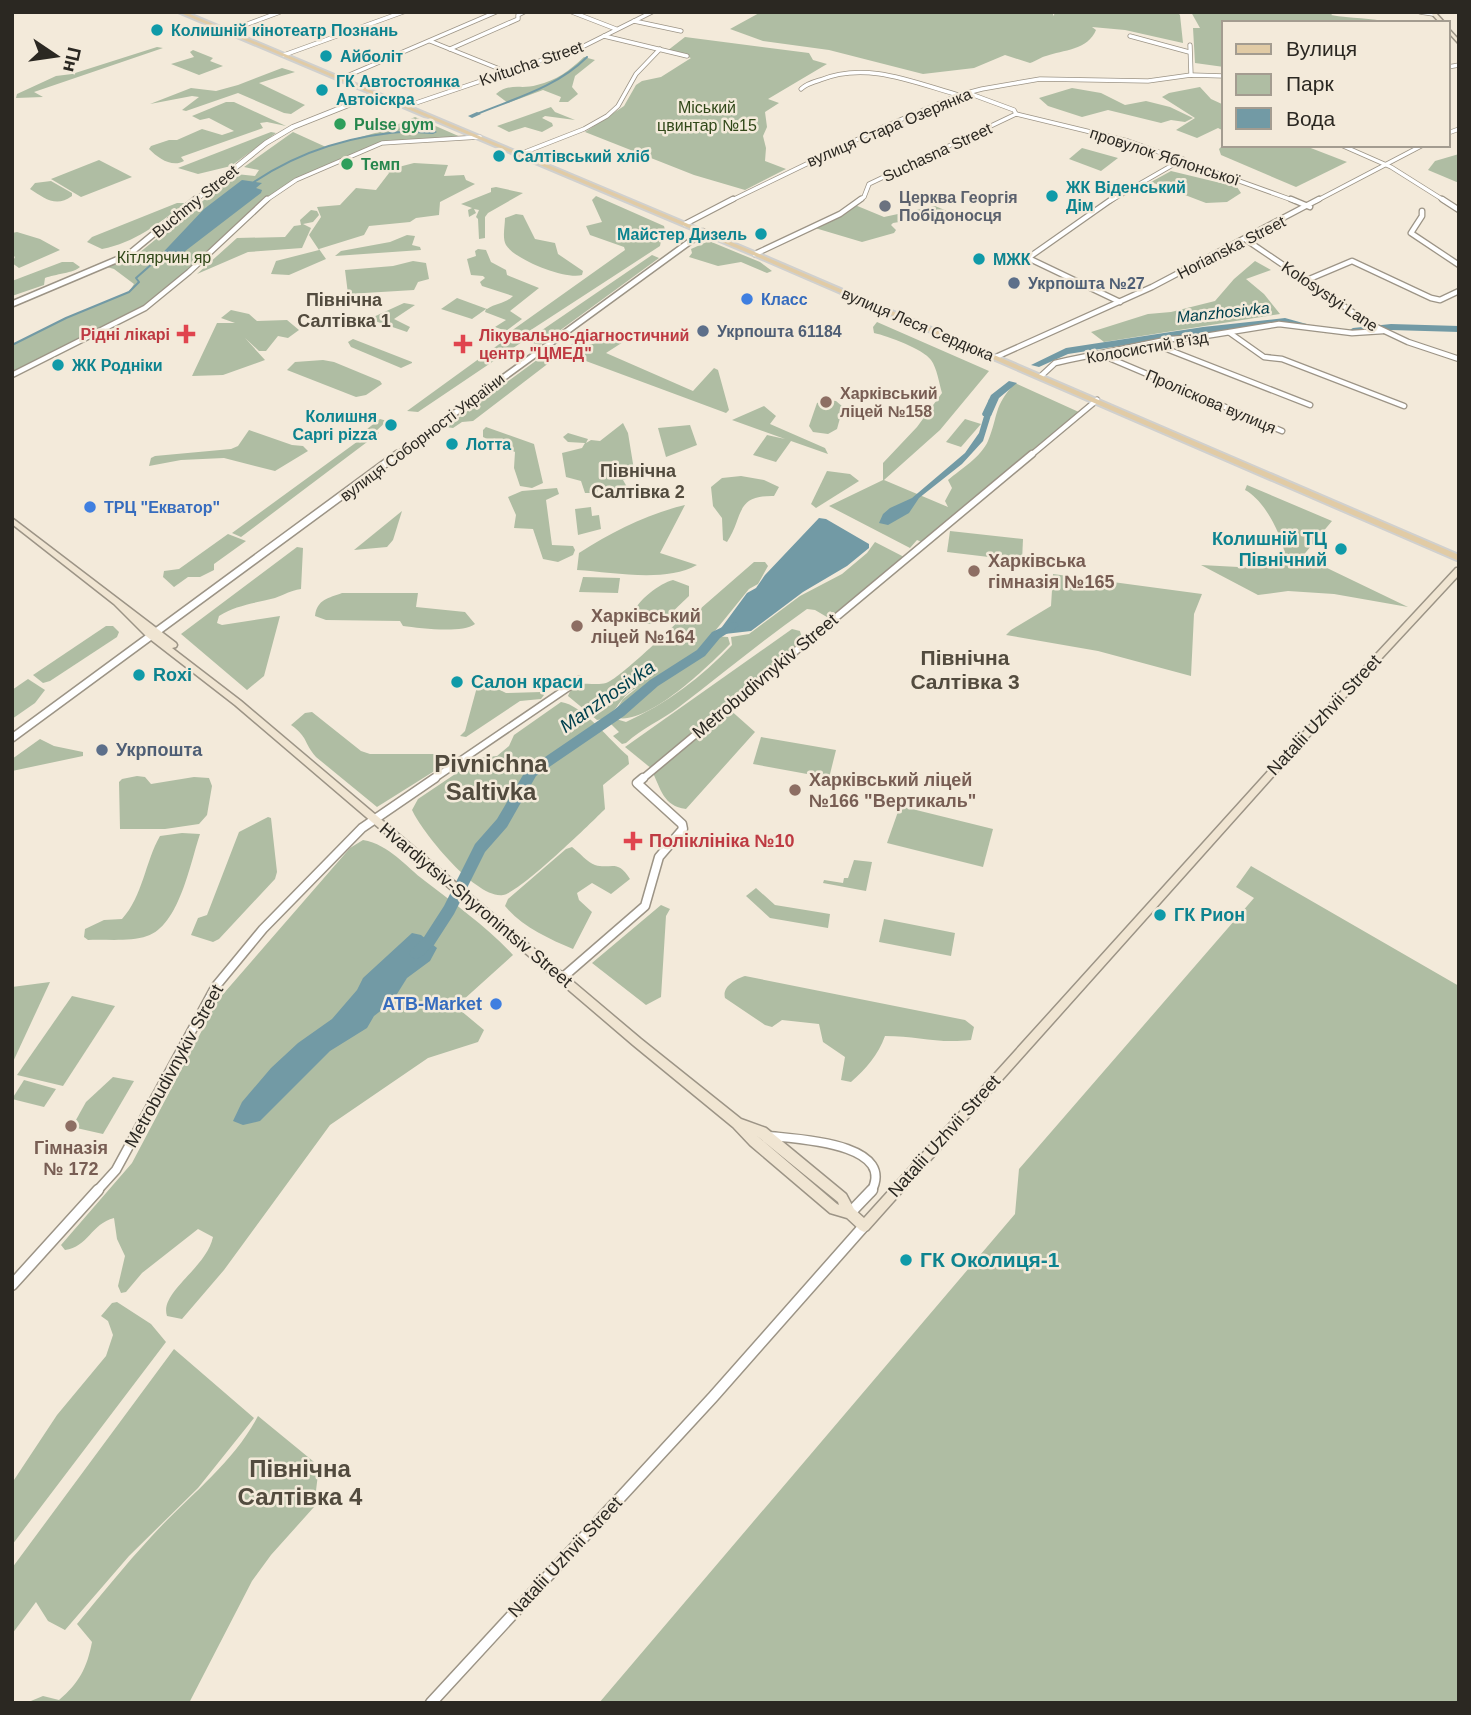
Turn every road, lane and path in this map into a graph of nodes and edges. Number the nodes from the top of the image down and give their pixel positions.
1 (180, 12) edge
2 (281, 12) edge
3 (403, 12) edge
4 (496, 12) edge
5 (524, 12) edge
6 (572, 12) edge
7 (652, 12) edge
8 (1420, 12) edge
9 (1432, 13) edge
10 (633, 21) junction
11 (616, 29) junction
12 (681, 30) dead end
13 (226, 32) junction
14 (603, 36) junction
15 (1130, 36) dead end
16 (430, 41) junction
17 (1190, 45) dead end
18 (450, 49) junction
19 (660, 49) junction
20 (1189, 52) junction
21 (284, 55) junction
22 (687, 56) dead end
23 (508, 72) junction
24 (1191, 75) junction
25 (1215, 76) junction
26 (1222, 76) edge
27 (340, 79) junction
28 (1222, 82) edge
29 (801, 89) dead end
30 (968, 93) junction
31 (376, 94) junction
32 (959, 95) junction
33 (407, 106) junction
34 (1016, 114) junction
35 (480, 137) junction
36 (1345, 147) edge
37 (1420, 147) edge
38 (520, 154) junction
39 (1183, 159) junction
40 (1387, 166) junction
41 (1310, 207) junction
42 (1459, 210) edge
43 (1422, 211) dead end
44 (685, 224) junction
45 (703, 232) junction
46 (1245, 239) junction
47 (755, 254) junction
48 (1459, 265) edge
49 (1307, 280) junction
50 (1459, 291) edge
51 (1119, 302) junction
52 (12, 304) edge
53 (1381, 330) junction
54 (1230, 333) junction
55 (1153, 344) junction
56 (1100, 355) junction
57 (996, 357) junction
58 (1459, 359) edge
59 (12, 375) edge
60 (1037, 375) junction
61 (1097, 400) junction
62 (1310, 405) dead end
63 (1404, 406) dead end
64 (1282, 431) dead end
65 (12, 520) edge
66 (1459, 558) edge
67 (1459, 570) edge
68 (154, 633) junction
69 (579, 680) dead end
70 (12, 738) edge
71 (375, 819) junction
72 (562, 978) junction
73 (737, 1124) junction
74 (767, 1136) junction
75 (850, 1213) junction
76 (864, 1226) junction
77 (12, 1285) edge
78 (431, 1703) edge

1 - 13 main road, вулиця Леся Сердюка
2 - 13 street
3 - 21 street
4 - 16 street
5 - 18 street
6 - 11 street
7 - 10 street, Kvitucha Street
8 - 9 street
10 - 11 street, Kvitucha Street
10 - 12 street
11 - 14 street, Kvitucha Street
13 - 21 main road, вулиця Леся Сердюка
14 - 19 street
14 - 23 street, Kvitucha Street
15 - 20 street
16 - 18 street
16 - 27 street
17 - 20 street
18 - 23 street
19 - 22 street
19 - 38 street
20 - 24 street
21 - 27 main road, вулиця Леся Сердюка
23 - 33 street, Kvitucha Street
24 - 25 street, вулиця Стара Озерянка
24 - 30 street, вулиця Стара Озерянка
25 - 26 street, вулиця Стара Озерянка
25 - 28 street
27 - 31 main road, вулиця Леся Сердюка
29 - 32 street
30 - 32 street, вулиця Стара Озерянка
30 - 34 street, провулок Яблонської
31 - 33 main road, вулиця Леся Сердюка
31 - 52 street, Buchmy Street
32 - 44 street, вулиця Стара Озерянка
33 - 35 main road, вулиця Леся Сердюка
34 - 39 street, провулок Яблонської
34 - 47 street, Suchasna Street
35 - 38 main road, вулиця Леся Сердюка
35 - 59 street
36 - 40 street
37 - 40 street, Horianska Street
38 - 44 main road, вулиця Леся Сердюка
39 - 41 street, провулок Яблонської
39 - 51 street
40 - 41 street, Horianska Street
40 - 42 street
41 - 46 street, Horianska Street
43 - 48 street
44 - 45 main road, вулиця Леся Сердюка
45 - 47 main road, вулиця Леся Сердюка
45 - 68 street, вулиця Соборності України
46 - 49 street, Kolosystyi Lane
46 - 51 street, Horianska Street
47 - 57 main road, вулиця Леся Сердюка
49 - 50 street
49 - 53 street, Kolosystyi Lane
51 - 57 street, Horianska Street
53 - 54 street, Колосистий в'їзд
53 - 58 street, Kolosystyi Lane
54 - 55 street, Колосистий в'їзд
54 - 63 street
55 - 56 street, Колосистий в'їзд
55 - 62 street
56 - 60 street, Колосистий в'їзд
56 - 64 street, Проліскова вулиця
57 - 60 main road, вулиця Леся Сердюка
60 - 61 main road, вулиця Леся Сердюка
61 - 66 main road, вулиця Леся Сердюка
61 - 72 street, Metrobudivnykiv Street
65 - 68 main road, Hvardiytsiv-Shyronintsiv Street
67 - 76 main road, Natalii Uzhvii Street
68 - 70 street, вулиця Соборності України
68 - 71 main road, Hvardiytsiv-Shyronintsiv Street
69 - 71 street, Metrobudivnykiv Street
71 - 72 main road, Hvardiytsiv-Shyronintsiv Street
71 - 77 street, Metrobudivnykiv Street
72 - 73 main road, Hvardiytsiv-Shyronintsiv Street
73 - 74 main road, Hvardiytsiv-Shyronintsiv Street
73 - 75 main road, Hvardiytsiv-Shyronintsiv Street
74 - 75 main road, Hvardiytsiv-Shyronintsiv Street
74 - 75 street, Hvardiytsiv-Shyronintsiv Street
75 - 76 main road, Hvardiytsiv-Shyronintsiv Street
76 - 78 street, Natalii Uzhvii Street

